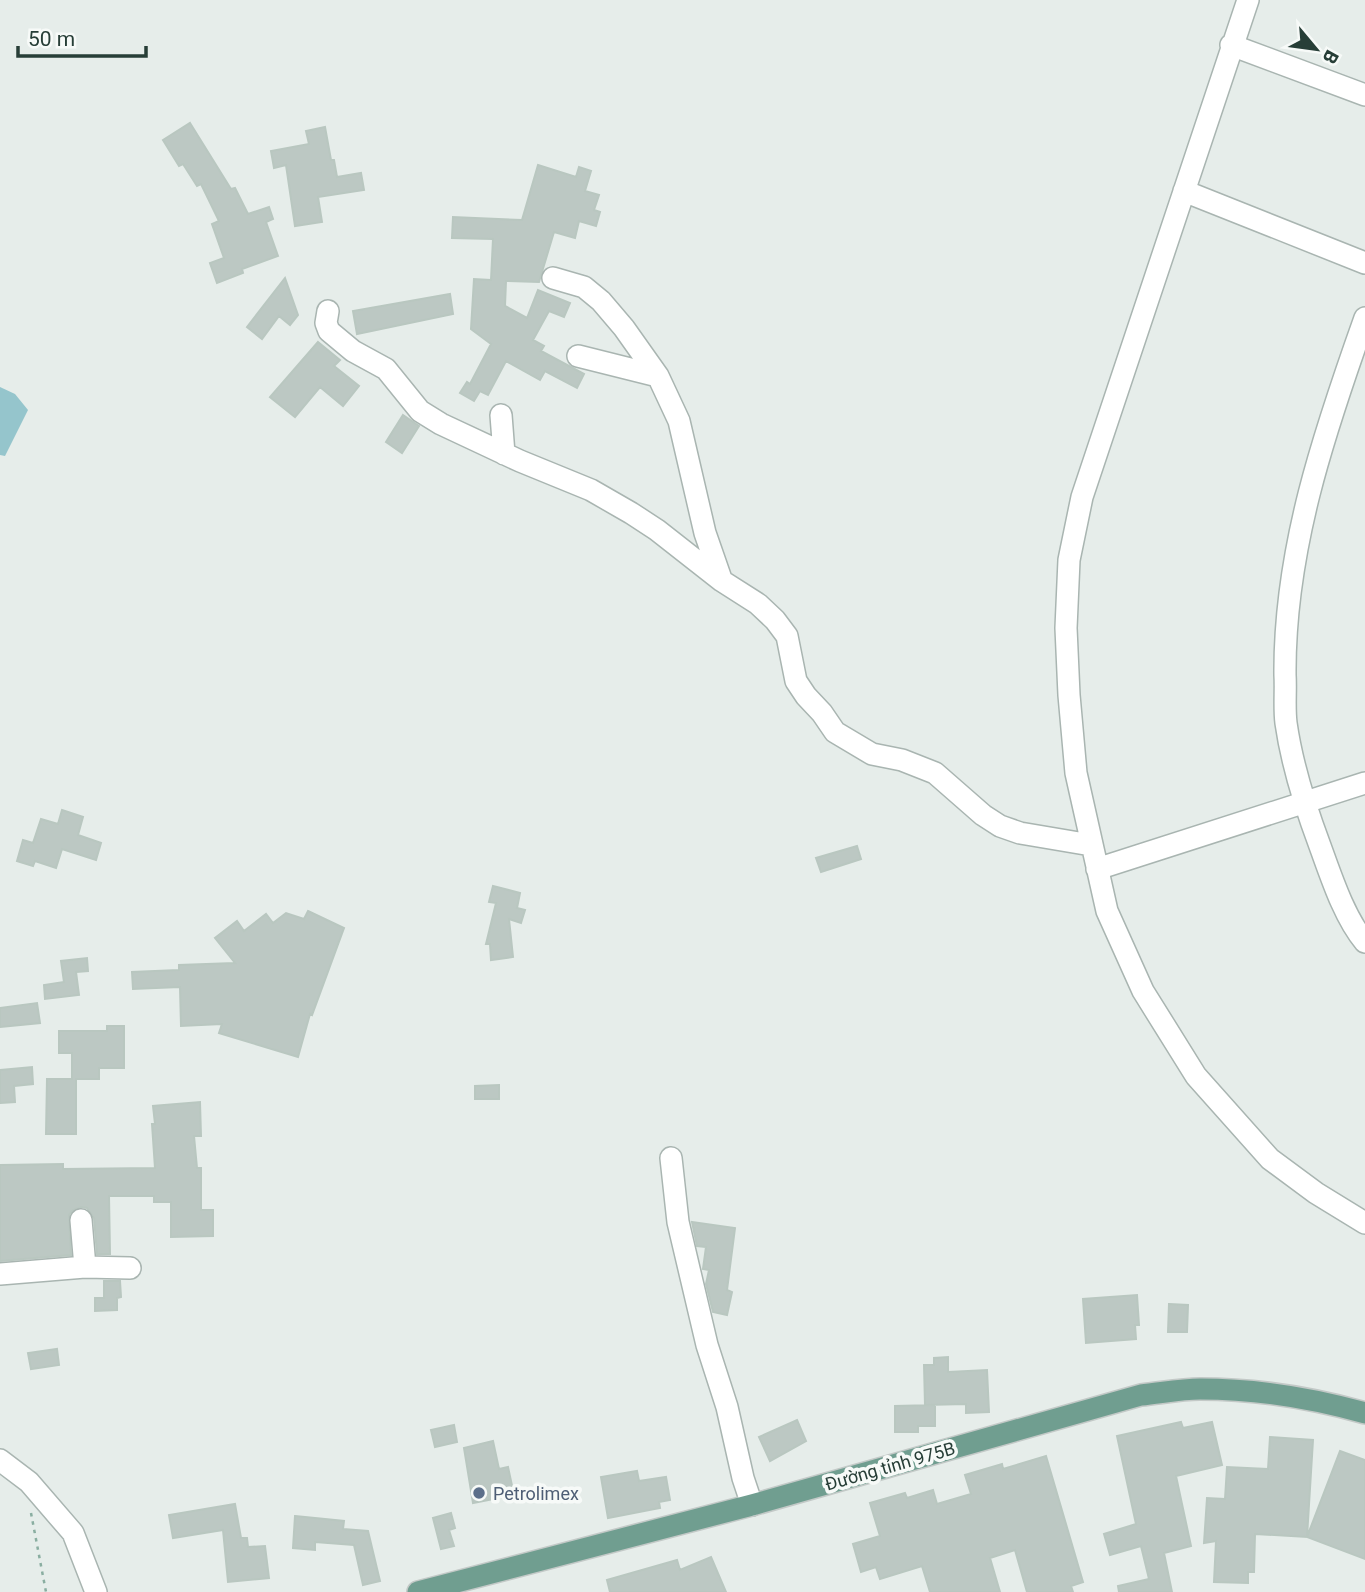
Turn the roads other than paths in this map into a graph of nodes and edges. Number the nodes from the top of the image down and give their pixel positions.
1 (1248, 0) edge
2 (1231, 45) junction
3 (1365, 95) edge
4 (1184, 191) junction
5 (1365, 263) edge
6 (553, 278) dead end
7 (328, 310) dead end
8 (1365, 318) edge
9 (578, 356) dead end
10 (658, 376) junction
11 (501, 415) dead end
12 (504, 454) junction
13 (722, 581) junction
14 (1365, 783) edge
15 (1304, 802) junction
16 (1091, 845) junction
17 (1097, 869) junction
18 (1365, 942) edge
19 (671, 1158) dead end
20 (81, 1220) dead end
21 (1365, 1223) edge
22 (86, 1267) junction
23 (130, 1268) dead end
24 (0, 1274) edge
25 (1365, 1413) edge
26 (0, 1460) edge
27 (752, 1505) junction
28 (96, 1592) edge
29 (418, 1592) edge

1 - 2 street
2 - 3 street
2 - 4 street
4 - 5 street
4 - 16 street
6 - 10 street
7 - 12 street
8 - 15 street
9 - 10 street
10 - 13 street
11 - 12 street
12 - 13 street
13 - 16 street
14 - 15 street
15 - 17 street
15 - 18 street
16 - 17 street
17 - 21 street
19 - 27 street
20 - 22 street
22 - 23 street
22 - 24 street
25 - 27 main road, Đường tỉnh 975B
26 - 28 street
27 - 29 main road, Đường tỉnh 975B

